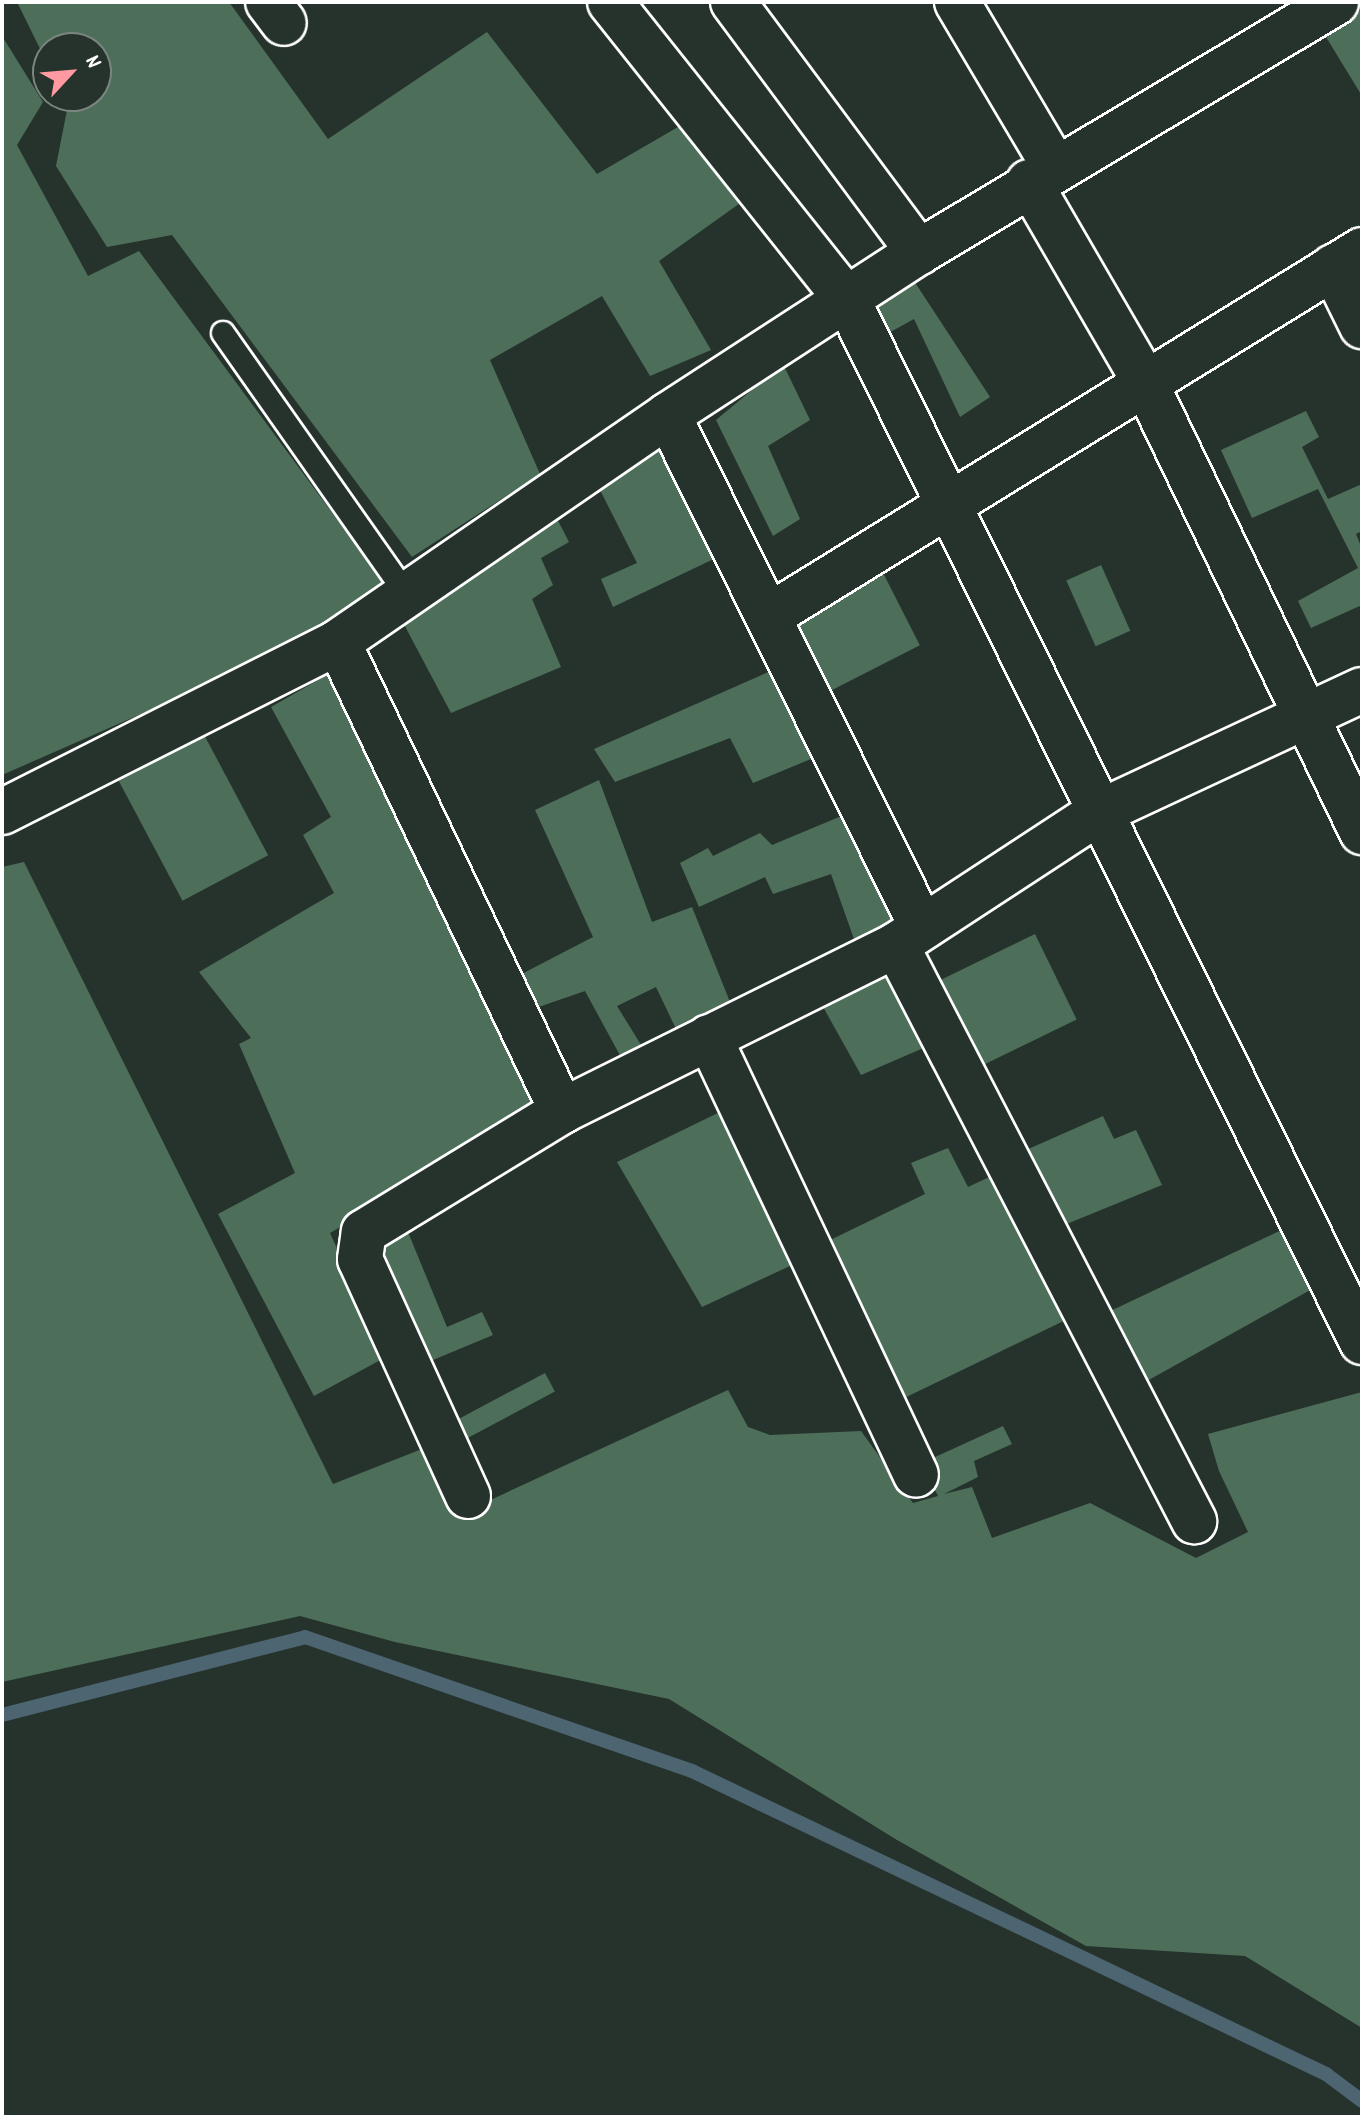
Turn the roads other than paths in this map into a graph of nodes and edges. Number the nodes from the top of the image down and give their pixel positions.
1 (610, 2) edge
2 (733, 2) edge
3 (957, 2) edge
4 (1336, 2) edge
5 (1042, 175) junction
6 (919, 252) junction
7 (1347, 258) edge
8 (848, 301) junction
9 (1362, 326) edge
10 (223, 333) dead end
11 (1144, 380) junction
12 (668, 415) junction
13 (947, 502) junction
14 (407, 595) junction
15 (769, 616) junction
16 (338, 642) junction
17 (1362, 690) edge
18 (1307, 716) junction
19 (2, 812) edge
20 (1098, 813) junction
21 (1362, 832) edge
22 (909, 936) junction
23 (709, 1037) junction
24 (562, 1111) junction
25 (1362, 1342) edge
26 (916, 1475) dead end
27 (468, 1496) dead end
28 (1194, 1521) dead end

1 - 8 street
2 - 6 street
3 - 5 street
4 - 5 street
5 - 6 street
5 - 11 street
6 - 8 street
7 - 9 street
7 - 11 street
8 - 12 street
8 - 13 street
10 - 14 lane
11 - 13 street
11 - 18 street
12 - 14 street
12 - 15 street
13 - 15 street
13 - 20 street
14 - 16 street
15 - 22 street
16 - 19 street
16 - 24 street
17 - 18 street
18 - 20 street
18 - 21 street
20 - 22 street
20 - 25 street
22 - 23 street
22 - 28 street
23 - 24 street
23 - 26 street
24 - 27 street

